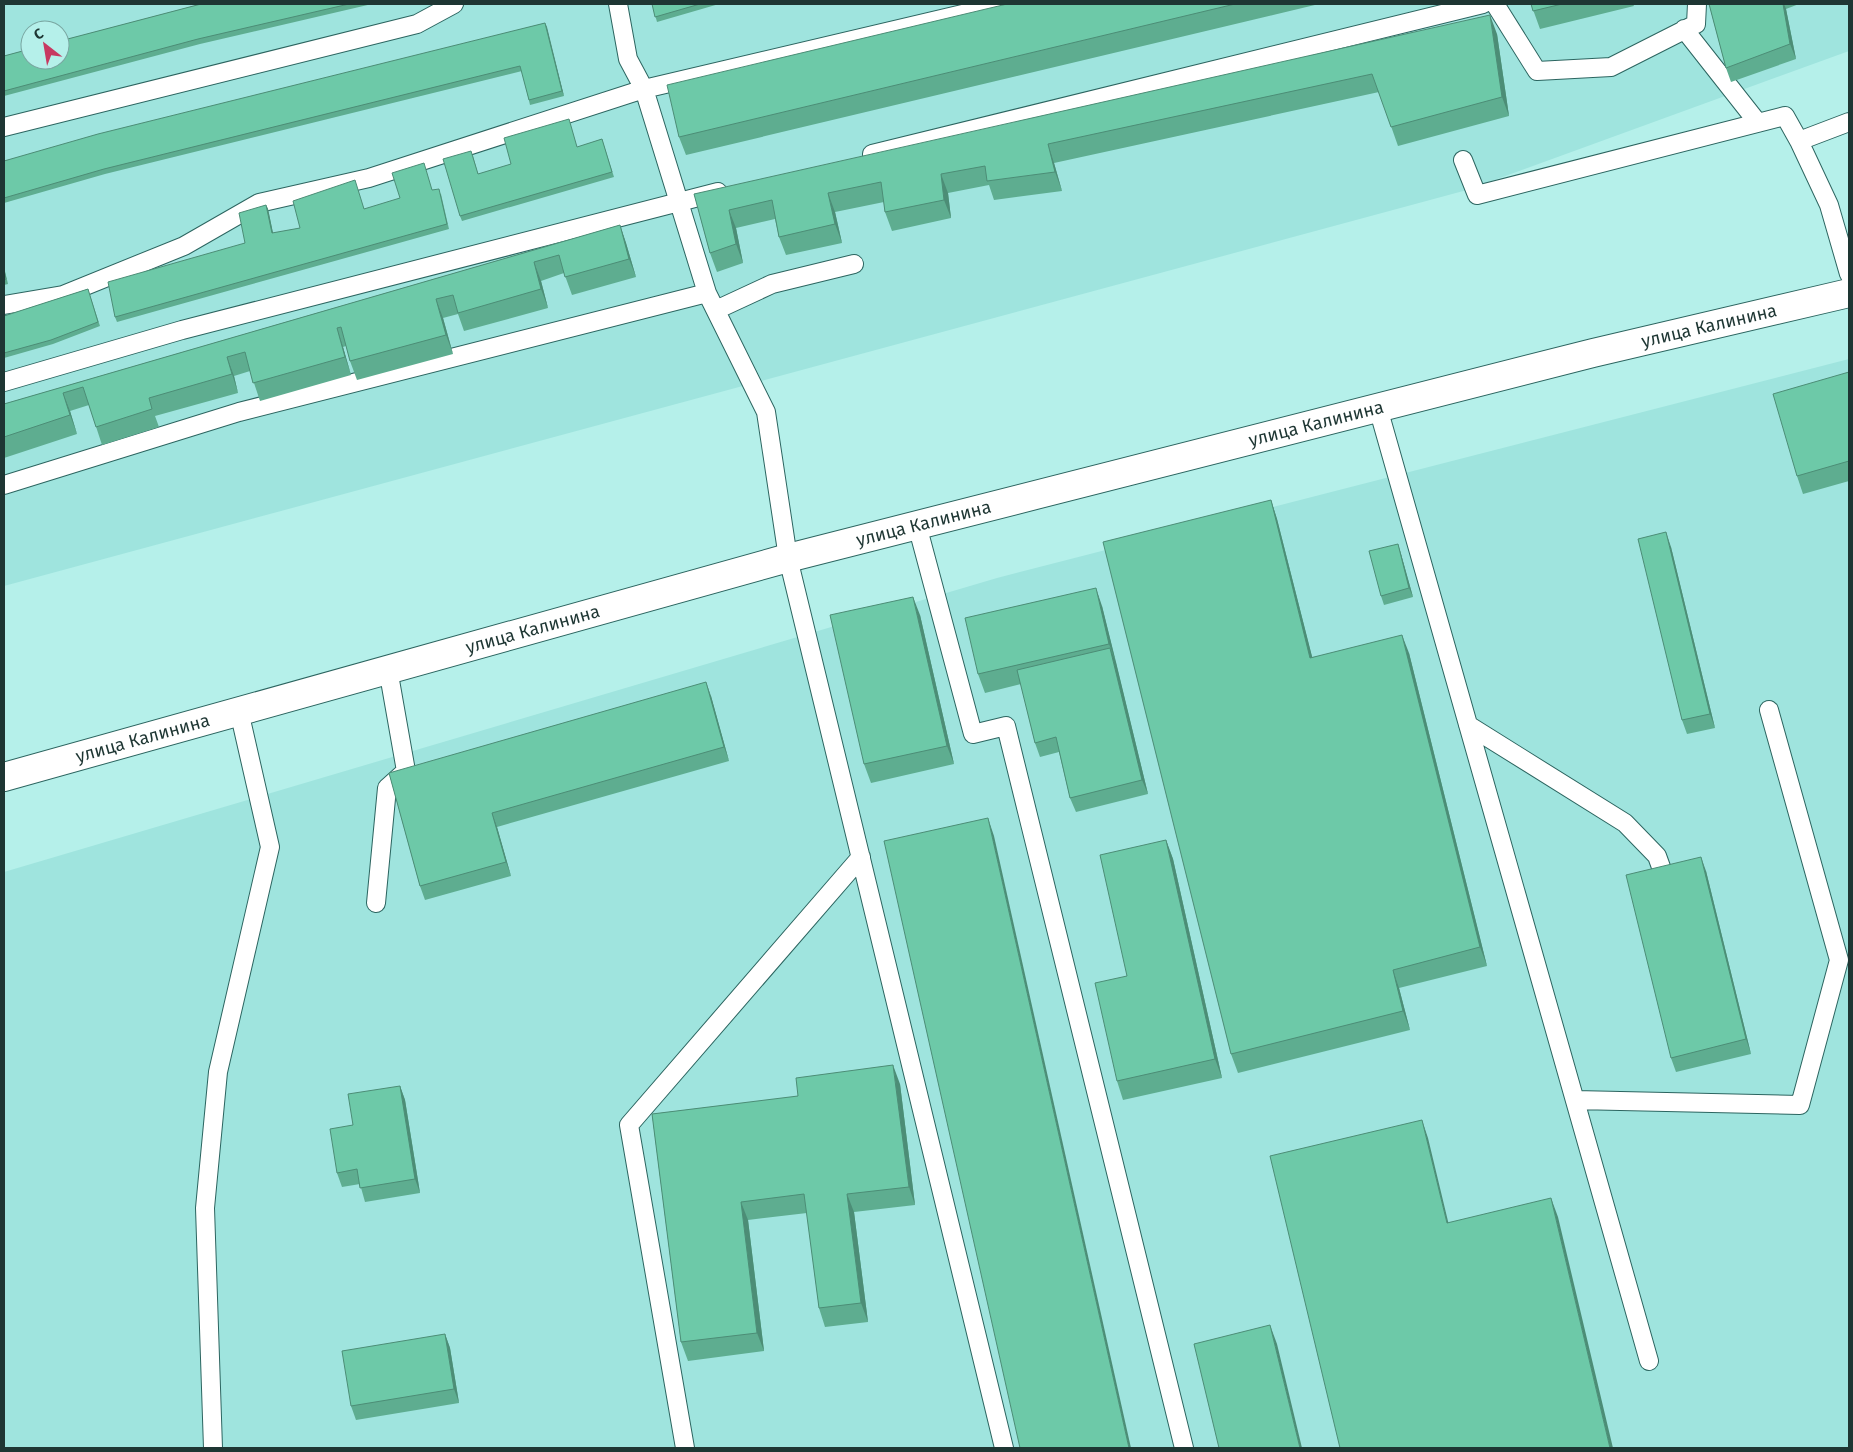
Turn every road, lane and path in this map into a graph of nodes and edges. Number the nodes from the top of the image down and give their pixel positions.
1 (454, 4) edge
2 (618, 4) edge
3 (1004, 4) edge
4 (1484, 4) edge
5 (1495, 4) edge
6 (1697, 4) edge
7 (1684, 29) junction
8 (644, 89) junction
9 (1849, 122) edge
10 (1758, 123) junction
11 (4, 127) edge
12 (1799, 141) junction
13 (853, 159) edge
14 (1463, 160) dead end
15 (737, 188) edge
16 (678, 202) junction
17 (854, 264) dead end
18 (1849, 274) edge
19 (707, 293) junction
20 (1849, 293) edge
21 (4, 305) edge
22 (716, 310) junction
23 (4, 382) edge
24 (1378, 408) junction
25 (4, 486) edge
26 (917, 525) junction
27 (788, 558) junction
28 (388, 669) junction
29 (1769, 710) dead end
30 (239, 711) junction
31 (1468, 725) junction
32 (4, 777) edge
33 (861, 857) junction
34 (1666, 881) edge
35 (376, 903) dead end
36 (1575, 1100) junction
37 (1649, 1361) dead end
38 (214, 1448) edge
39 (685, 1448) edge
40 (1004, 1448) edge
41 (1184, 1448) edge

1 - 11 lane
2 - 8 lane
3 - 8 lane
4 - 13 lane
5 - 7 lane
6 - 7 lane
7 - 10 lane
8 - 16 lane
8 - 21 lane
9 - 12 lane
10 - 12 lane
10 - 14 lane
12 - 18 lane
15 - 16 lane
16 - 19 lane
16 - 23 lane
17 - 22 lane
19 - 22 lane
19 - 25 lane
20 - 24 street, улица Калинина
22 - 27 lane
24 - 26 street, улица Калинина
24 - 31 lane
26 - 27 street, улица Калинина
26 - 41 lane
27 - 28 street, улица Калинина
27 - 33 lane
28 - 30 street, улица Калинина
28 - 35 lane
29 - 36 lane
30 - 32 street, улица Калинина
30 - 38 lane
31 - 34 lane
31 - 36 lane
33 - 39 lane
33 - 40 lane
36 - 37 lane

